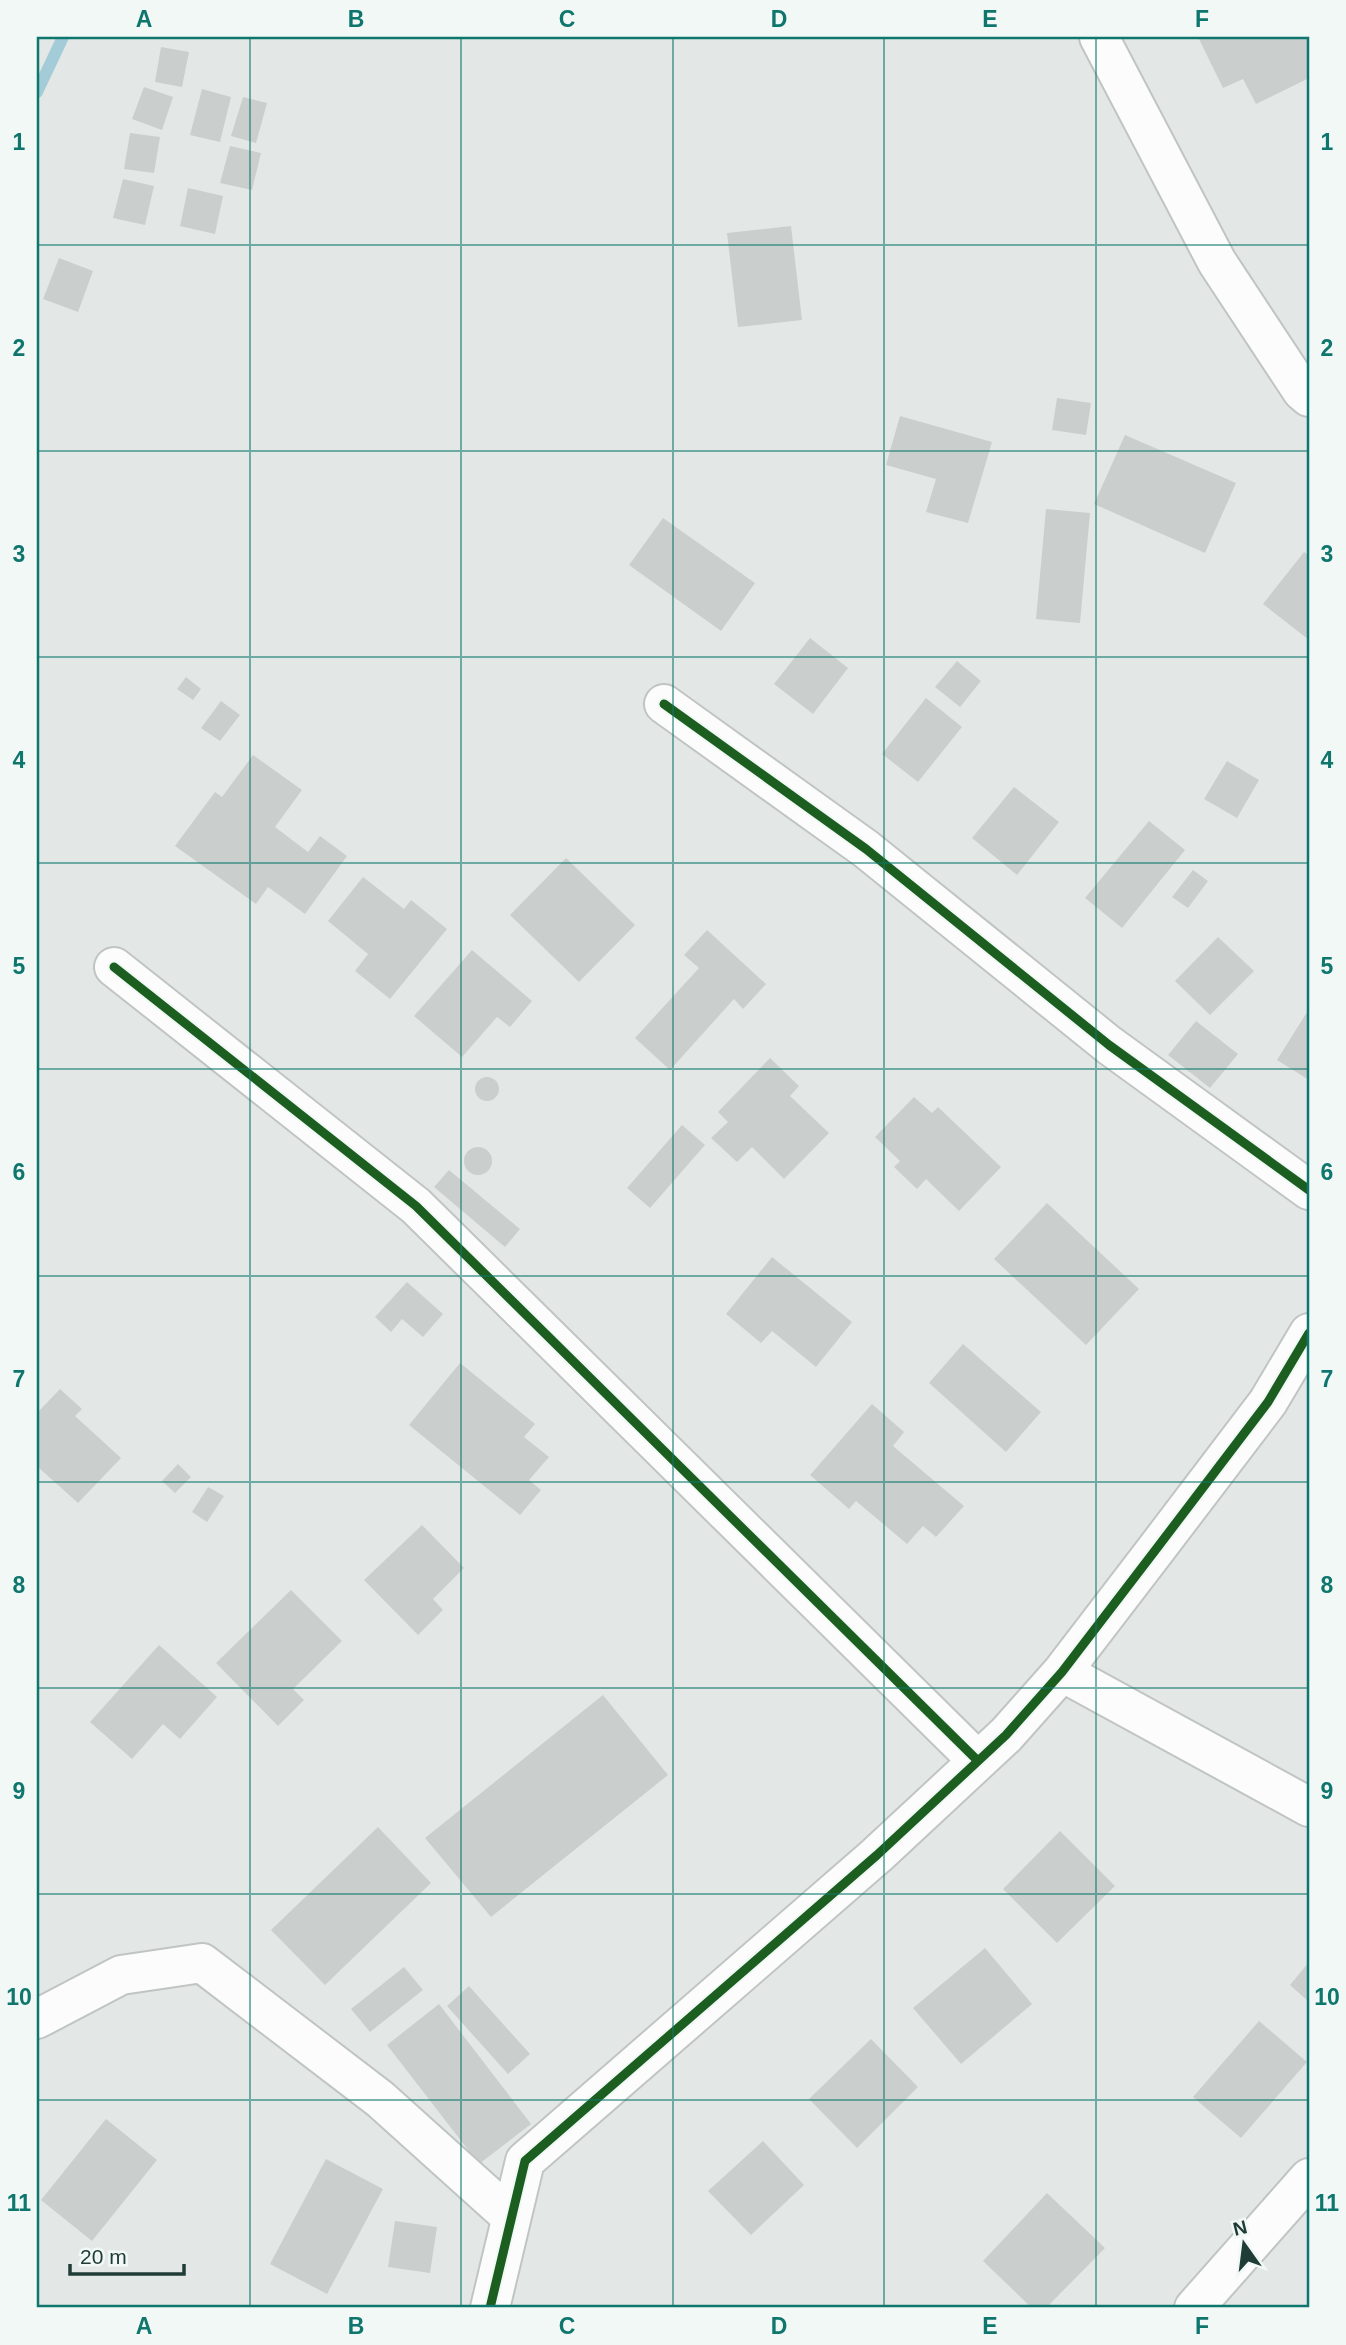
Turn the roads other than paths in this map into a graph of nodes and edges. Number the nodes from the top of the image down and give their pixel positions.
1 (1099, 37) edge
2 (1309, 397) edge
3 (664, 704) dead end
4 (114, 967) dead end
5 (1309, 1190) edge
6 (1309, 1334) edge
7 (1062, 1672) junction
8 (978, 1760) junction
9 (1309, 1807) edge
10 (37, 2019) edge
11 (1309, 2178) edge
12 (511, 2217) junction
13 (490, 2308) edge
14 (1194, 2308) edge

1 - 2 street
3 - 5 street
4 - 8 street
6 - 7 street
7 - 8 street
7 - 9 street
8 - 12 street
10 - 12 street
11 - 14 street
12 - 13 street

